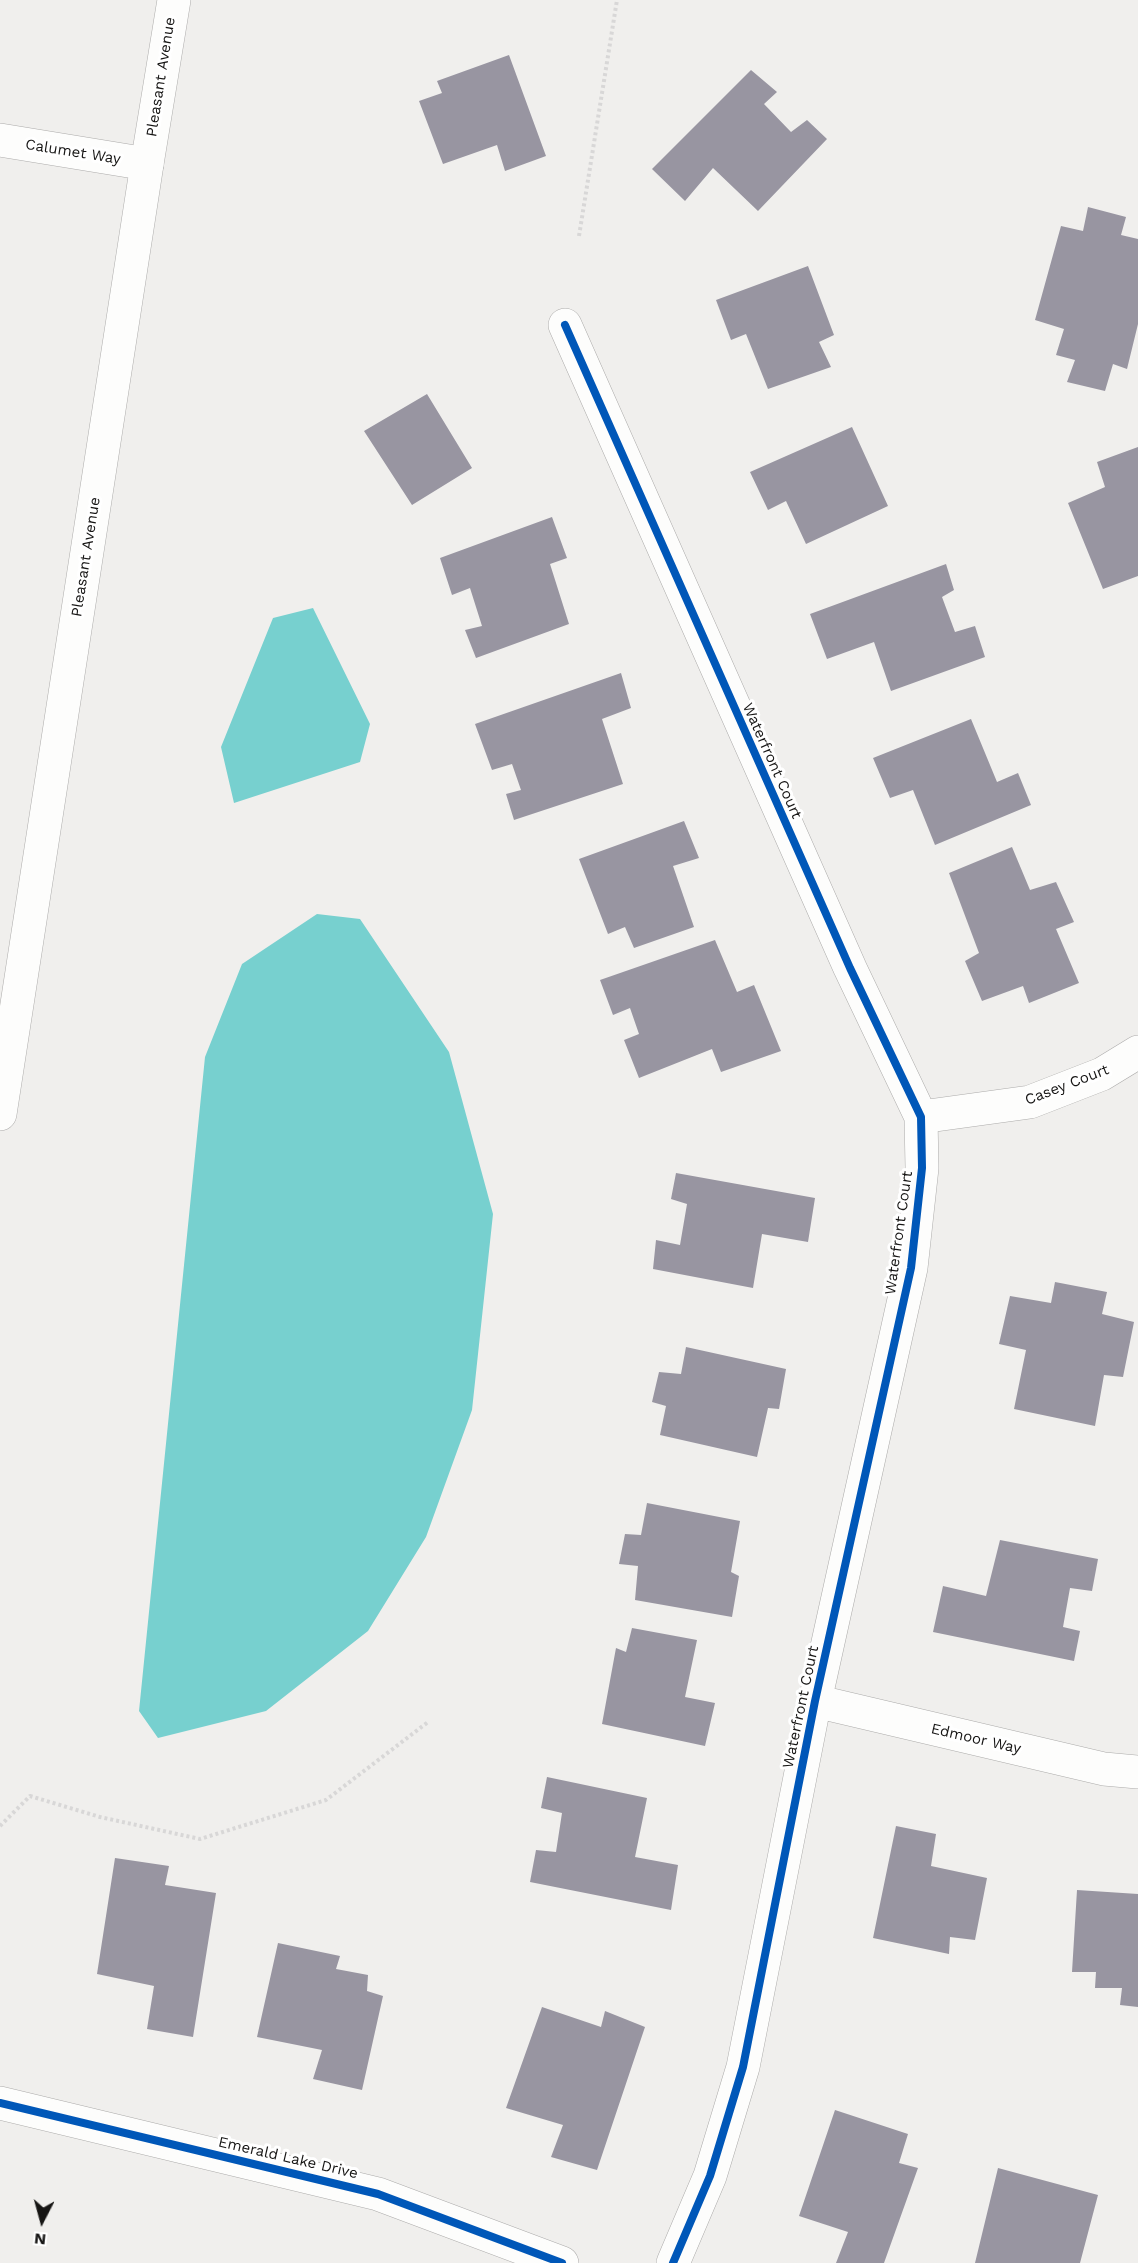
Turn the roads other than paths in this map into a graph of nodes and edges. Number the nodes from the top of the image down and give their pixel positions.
1 (174, 0) edge
2 (0, 140) edge
3 (147, 164) junction
4 (565, 325) dead end
5 (1138, 1052) edge
6 (0, 1114) edge
7 (921, 1117) junction
8 (815, 1701) junction
9 (1138, 1772) edge
10 (0, 2103) edge
11 (562, 2263) edge
12 (673, 2263) edge

1 - 3 street, Pleasant Avenue
2 - 3 street, Calumet Way
3 - 6 street, Pleasant Avenue
4 - 7 street, Waterfront Court
5 - 7 street, Casey Court
7 - 8 street, Waterfront Court
8 - 9 street, Edmoor Way
8 - 12 street, Waterfront Court
10 - 11 street, Emerald Lake Drive

